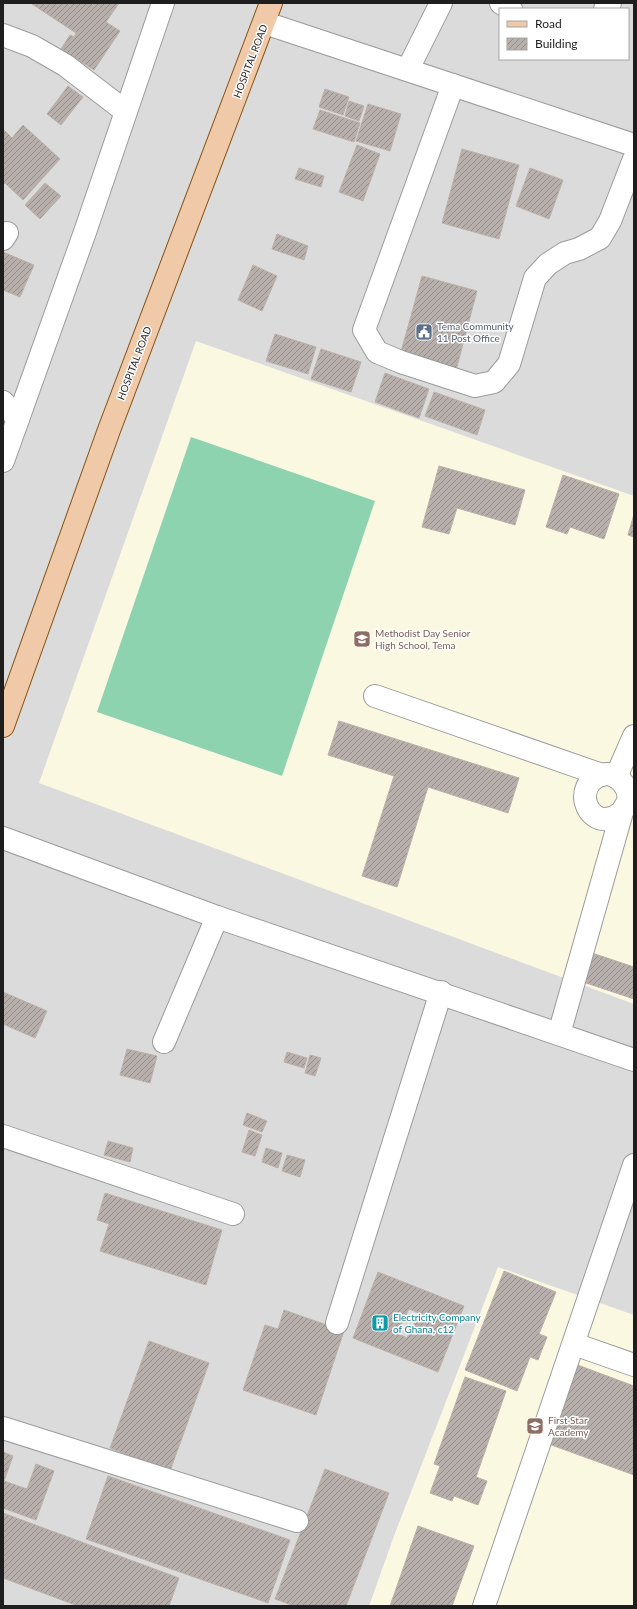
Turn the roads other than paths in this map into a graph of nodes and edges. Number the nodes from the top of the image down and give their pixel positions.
1 (163, 3) edge
2 (271, 3) edge
3 (441, 3) edge
4 (264, 23) junction
5 (3, 35) edge
6 (408, 70) junction
7 (453, 85) junction
8 (125, 111) junction
9 (634, 145) edge
10 (634, 159) edge
11 (3, 402) edge
12 (18, 419) junction
13 (3, 460) edge
14 (374, 696) dead end
15 (3, 726) edge
16 (634, 736) edge
17 (609, 776) junction
18 (622, 812) junction
19 (3, 838) edge
20 (218, 917) junction
21 (441, 992) junction
22 (559, 1034) junction
23 (164, 1042) dead end
24 (634, 1060) edge
25 (3, 1136) edge
26 (634, 1165) edge
27 (233, 1214) dead end
28 (337, 1323) dead end
29 (574, 1344) junction
30 (634, 1365) edge
31 (3, 1428) edge
32 (297, 1521) dead end
33 (484, 1606) edge

1 - 8 street
2 - 4 main road, HOSPITAL ROAD
3 - 6 street
4 - 6 street
4 - 15 main road, HOSPITAL ROAD
5 - 8 street
6 - 7 street
7 - 9 street
7 - 10 street
8 - 12 street
11 - 12 street
12 - 13 street
14 - 17 street
16 - 17 street
17 - 18 street
17 - 18 street
18 - 22 street
19 - 20 street
20 - 21 street
20 - 23 street
21 - 22 street
21 - 28 street
22 - 24 street
25 - 27 street
26 - 29 street
29 - 30 street
29 - 33 street
31 - 32 street

